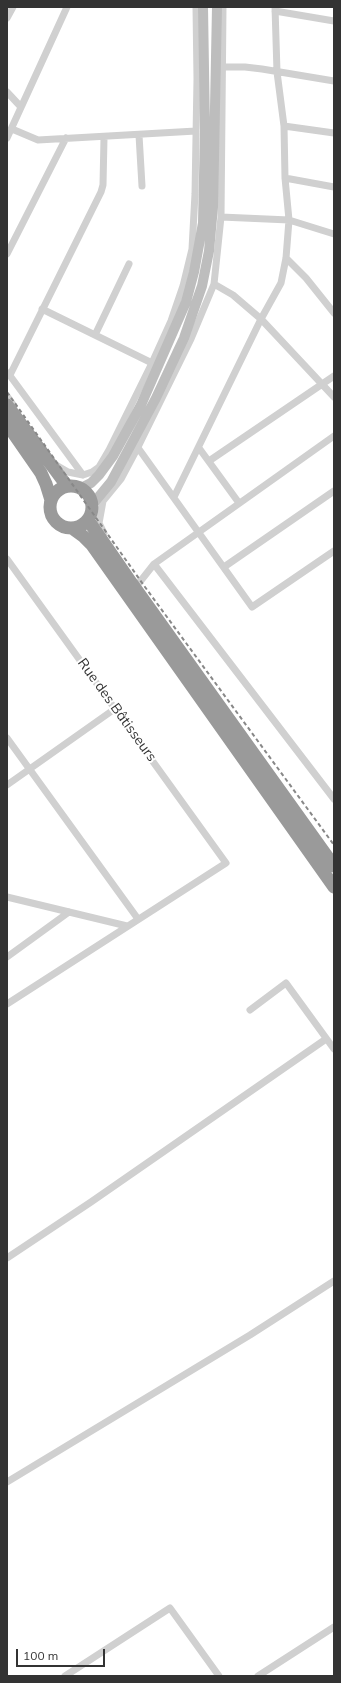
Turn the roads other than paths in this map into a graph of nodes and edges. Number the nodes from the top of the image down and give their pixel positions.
1 (13, 7) edge
2 (67, 7) edge
3 (196, 7) edge
4 (203, 7) edge
5 (217, 7) edge
6 (223, 7) edge
7 (275, 9) edge
8 (7, 18) edge
9 (334, 21) edge
10 (223, 67) junction
11 (277, 72) junction
12 (334, 81) edge
13 (7, 92) edge
14 (21, 107) junction
15 (284, 126) junction
16 (12, 129) junction
17 (196, 131) junction
18 (334, 133) edge
19 (139, 135) junction
20 (7, 138) edge
21 (66, 138) junction
22 (104, 138) junction
23 (285, 178) junction
24 (142, 186) dead end
25 (334, 187) edge
26 (221, 217) junction
27 (289, 220) junction
28 (334, 234) edge
29 (7, 254) edge
30 (286, 258) junction
31 (129, 264) dead end
32 (214, 284) junction
33 (42, 309) junction
34 (334, 314) edge
35 (261, 319) junction
36 (95, 335) junction
37 (152, 363) junction
38 (9, 373) edge
39 (334, 376) edge
40 (322, 385) junction
41 (7, 396) edge
42 (334, 397) edge
43 (7, 405) edge
44 (7, 424) edge
45 (334, 436) edge
46 (135, 444) junction
47 (199, 448) junction
48 (209, 460) junction
49 (82, 482) junction
50 (68, 486) junction
51 (334, 491) edge
52 (174, 497) junction
53 (51, 500) junction
54 (239, 503) junction
55 (92, 505) junction
56 (88, 520) junction
57 (72, 528) junction
58 (199, 532) junction
59 (334, 551) edge
60 (7, 558) edge
61 (154, 564) junction
62 (224, 567) junction
63 (139, 583) junction
64 (116, 708) junction
65 (7, 738) edge
66 (29, 770) junction
67 (7, 785) edge
68 (334, 799) edge
69 (334, 857) edge
70 (334, 866) edge
71 (334, 887) edge
72 (7, 897) edge
73 (69, 912) junction
74 (138, 920) junction
75 (127, 926) junction
76 (7, 957) edge
77 (7, 1004) edge
78 (250, 1010) dead end
79 (326, 1039) junction
80 (334, 1049) edge
81 (7, 1258) edge
82 (334, 1281) edge
83 (7, 1482) edge
84 (334, 1627) edge
85 (65, 1676) edge
86 (219, 1676) edge
87 (258, 1676) edge

1 - 8 street
2 - 14 street
3 - 17 street
4 - 49 street
5 - 46 street
6 - 10 street
7 - 9 street
7 - 11 street
10 - 11 street
10 - 26 street
11 - 12 street
11 - 15 street
13 - 14 street
14 - 16 street
15 - 18 street
15 - 23 street
16 - 20 street
16 - 21 street
17 - 19 street
17 - 37 street
19 - 22 street
19 - 24 street
21 - 22 street
21 - 29 street
22 - 33 street
23 - 25 street
23 - 27 street
26 - 27 street
26 - 32 street
27 - 28 street
27 - 30 street
30 - 34 street
30 - 35 street
31 - 36 street
32 - 35 street
32 - 46 street
33 - 36 street
33 - 38 street
35 - 40 street
35 - 47 street
36 - 37 street
37 - 49 street
38 - 49 street
39 - 40 street
40 - 42 street
40 - 48 street
41 - 49 street
43 - 50 highway
44 - 53 highway
45 - 54 street
46 - 52 street
46 - 55 street
46 - 63 street
47 - 48 street
47 - 52 street
48 - 54 street
49 - 50 highway
49 - 55 highway
50 - 53 highway
51 - 62 street
52 - 58 street
53 - 57 highway
54 - 58 street
55 - 56 highway
56 - 57 highway
56 - 70 highway
57 - 71 highway
58 - 61 street
58 - 62 street
59 - 62 street
60 - 64 street, Rue des Bâtisseurs
61 - 63 street
61 - 68 street
63 - 69 street
64 - 66 street
64 - 74 street, Rue des Bâtisseurs
65 - 66 street
66 - 67 street
66 - 74 street
72 - 73 street
73 - 75 street
73 - 76 street
74 - 75 street
75 - 77 street
78 - 79 street
79 - 80 street
79 - 81 street
82 - 83 street
84 - 87 street
85 - 86 street

